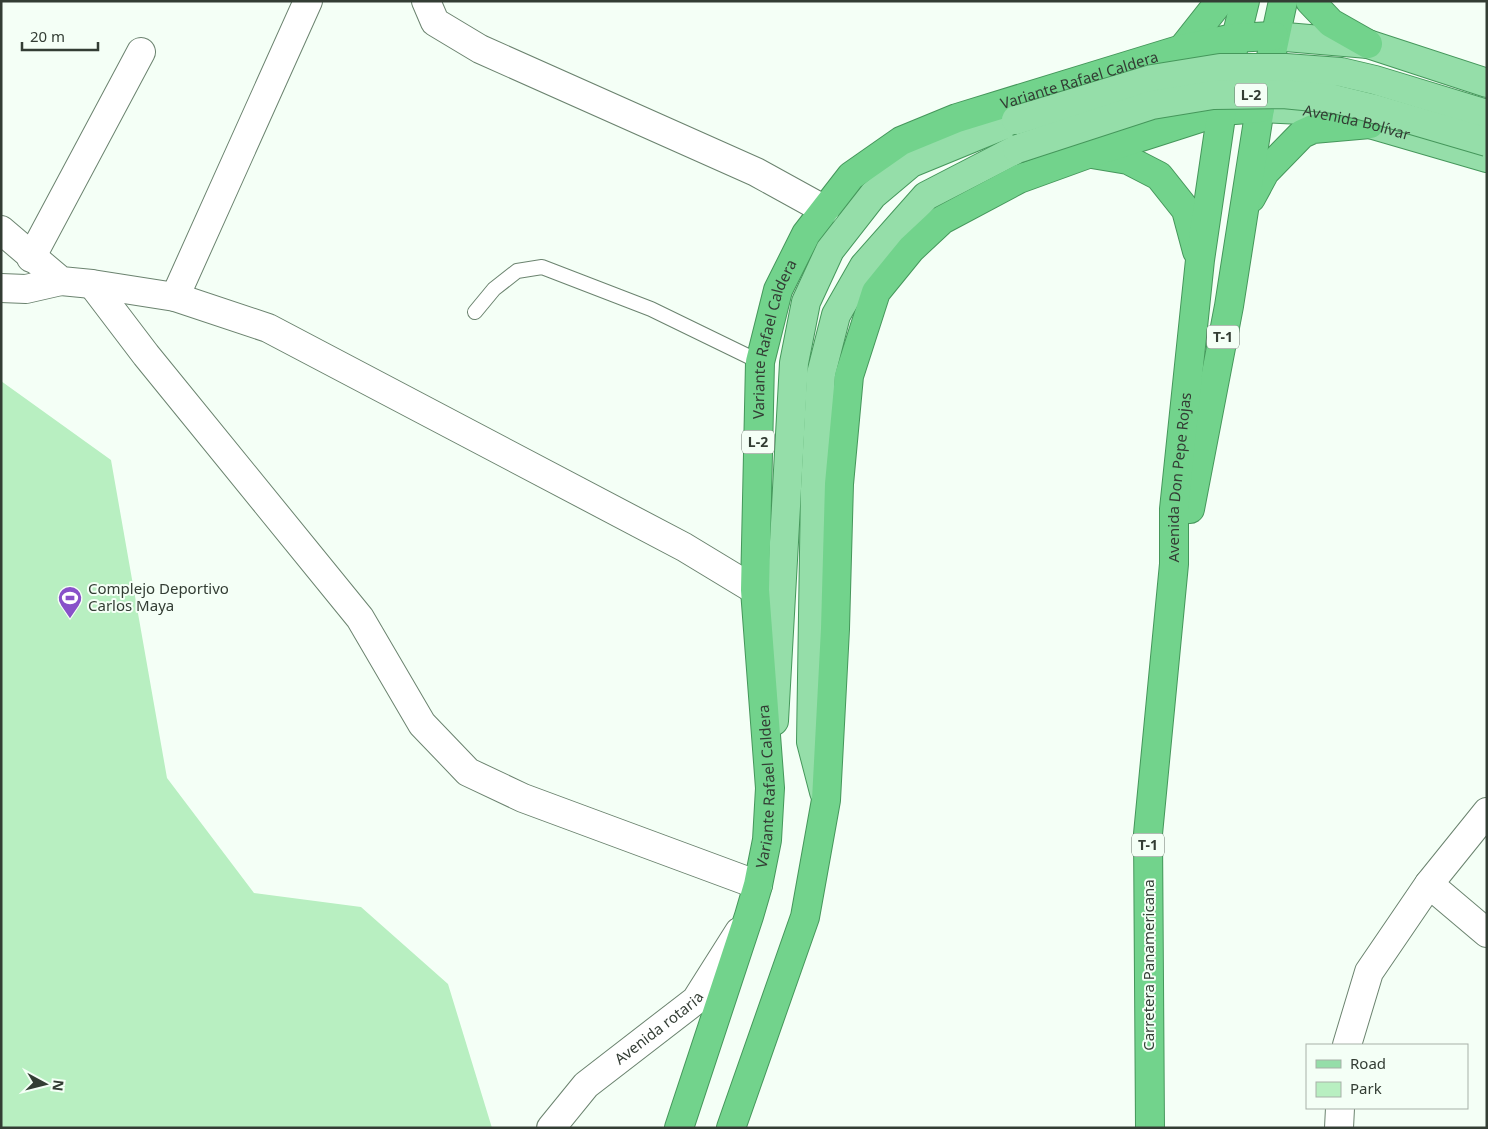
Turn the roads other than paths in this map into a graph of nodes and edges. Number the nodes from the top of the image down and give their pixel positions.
1 (308, 1) edge
2 (426, 1) edge
3 (1220, 1) edge
4 (1245, 1) edge
5 (1283, 1) edge
6 (1310, 1) edge
7 (1274, 36) junction
8 (1234, 38) junction
9 (1368, 44) junction
10 (1182, 49) junction
11 (141, 52) dead end
12 (1487, 83) edge
13 (1260, 108) junction
14 (1222, 111) junction
15 (1487, 114) edge
16 (1370, 124) junction
17 (1487, 142) edge
18 (1088, 154) junction
19 (1487, 158) edge
20 (824, 210) junction
21 (1243, 212) junction
22 (1, 230) edge
23 (31, 258) junction
24 (1200, 260) junction
25 (61, 281) junction
26 (92, 284) junction
27 (1, 288) edge
28 (175, 297) junction
29 (475, 312) dead end
30 (760, 362) junction
31 (1174, 564) junction
32 (755, 590) junction
33 (770, 788) junction
34 (826, 800) junction
35 (1487, 812) edge
36 (1429, 884) junction
37 (758, 885) junction
38 (749, 916) junction
39 (1487, 933) edge
40 (1347, 1044) edge
41 (1340, 1109) edge
42 (551, 1128) edge
43 (679, 1128) edge
44 (731, 1128) edge
45 (1150, 1128) edge
46 (1339, 1128) edge

1 - 28 street
2 - 20 street
3 - 10 highway
4 - 8 highway, Avenida Don Pepe Rojas / T-1
5 - 7 highway, Avenida Don Pepe Rojas / T-1
6 - 9 highway
7 - 8 highway, L-2
7 - 9 main road, L-2
7 - 13 highway, Avenida Don Pepe Rojas / T-1
8 - 10 highway, Variante Rafael Caldera / L-2
8 - 14 highway, Avenida Don Pepe Rojas / T-1
9 - 12 main road, L-2
10 - 20 highway, Variante Rafael Caldera / L-2
11 - 23 street
13 - 14 highway, Avenida Bolívar / L-2
13 - 16 main road, Avenida Bolívar / L-2
13 - 21 highway, Avenida Don Pepe Rojas / T-1
14 - 18 highway, L-2
14 - 24 highway, Avenida Don Pepe Rojas / T-1
15 - 33 main road, L-2, bridge
16 - 19 main road, Avenida Bolívar / L-2
16 - 21 highway
17 - 34 main road, L-2, bridge
18 - 24 highway
18 - 34 highway, L-2
20 - 30 highway, Variante Rafael Caldera / L-2
21 - 31 highway, Avenida Don Pepe Rojas / T-1
22 - 23 street
23 - 25 street
24 - 31 highway, Avenida Don Pepe Rojas / T-1
25 - 26 street
25 - 27 street
26 - 28 street
26 - 37 street
28 - 32 street
29 - 30 lane
30 - 32 highway, Variante Rafael Caldera / L-2
31 - 45 highway, Carretera Panamericana / T-1
32 - 33 highway, Variante Rafael Caldera / L-2
33 - 37 highway, Variante Rafael Caldera / L-2
34 - 44 highway, L-2
35 - 36 street
36 - 39 street
36 - 40 street
37 - 38 highway, Variante Rafael Caldera / L-2
38 - 42 street, Avenida rotaria
38 - 43 highway, Variante Rafael Caldera / L-2
41 - 46 street

